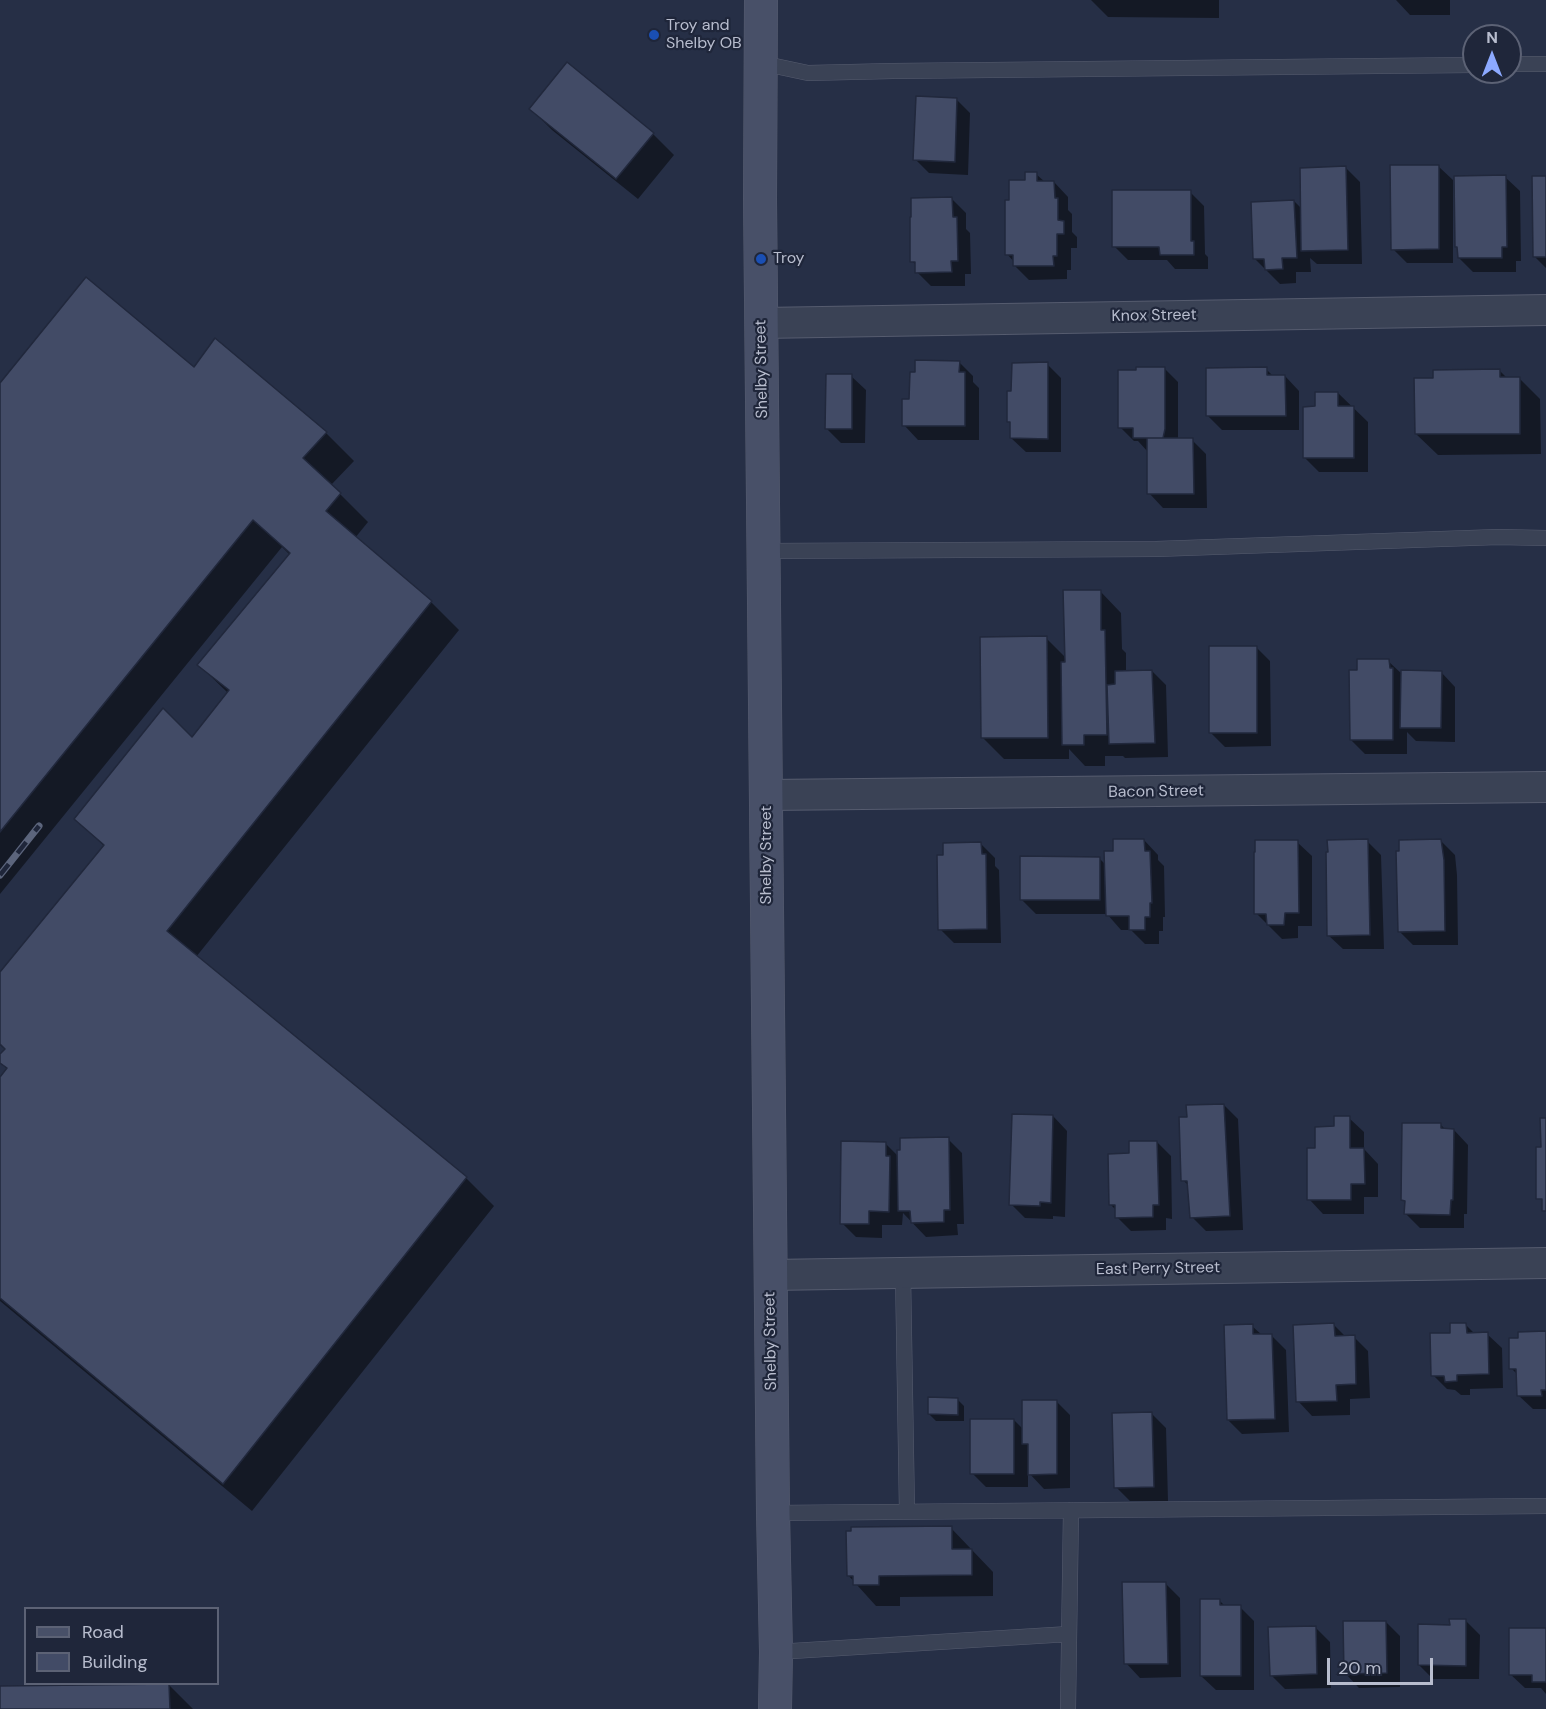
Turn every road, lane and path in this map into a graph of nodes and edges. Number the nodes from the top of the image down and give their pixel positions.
1 (761, 0) edge
2 (761, 63) junction
3 (1522, 64) edge
4 (1546, 64) edge
5 (1462, 65) edge
6 (1546, 310) edge
7 (762, 322) junction
8 (1546, 538) edge
9 (764, 551) junction
10 (1546, 787) edge
11 (766, 795) junction
12 (1546, 1263) edge
13 (903, 1274) junction
14 (770, 1275) junction
15 (1546, 1506) edge
16 (1071, 1510) junction
17 (907, 1512) junction
18 (773, 1513) junction
19 (1069, 1634) junction
20 (776, 1652) junction
21 (775, 1709) edge
22 (1068, 1709) edge

1 - 2 main road, Shelby Street
2 - 5 lane
2 - 7 main road, Shelby Street
3 - 4 lane
6 - 7 street, Knox Street
7 - 9 main road, Shelby Street
8 - 9 lane
9 - 11 main road, Shelby Street
10 - 11 street, Bacon Street
11 - 14 main road, Shelby Street
12 - 13 street, East Perry Street
13 - 14 street, East Perry Street
13 - 17 lane
14 - 18 main road, Shelby Street
15 - 16 lane
16 - 17 lane
16 - 19 lane
17 - 18 lane
18 - 20 main road, Shelby Street
19 - 20 lane
19 - 22 lane
20 - 21 main road, Shelby Street

